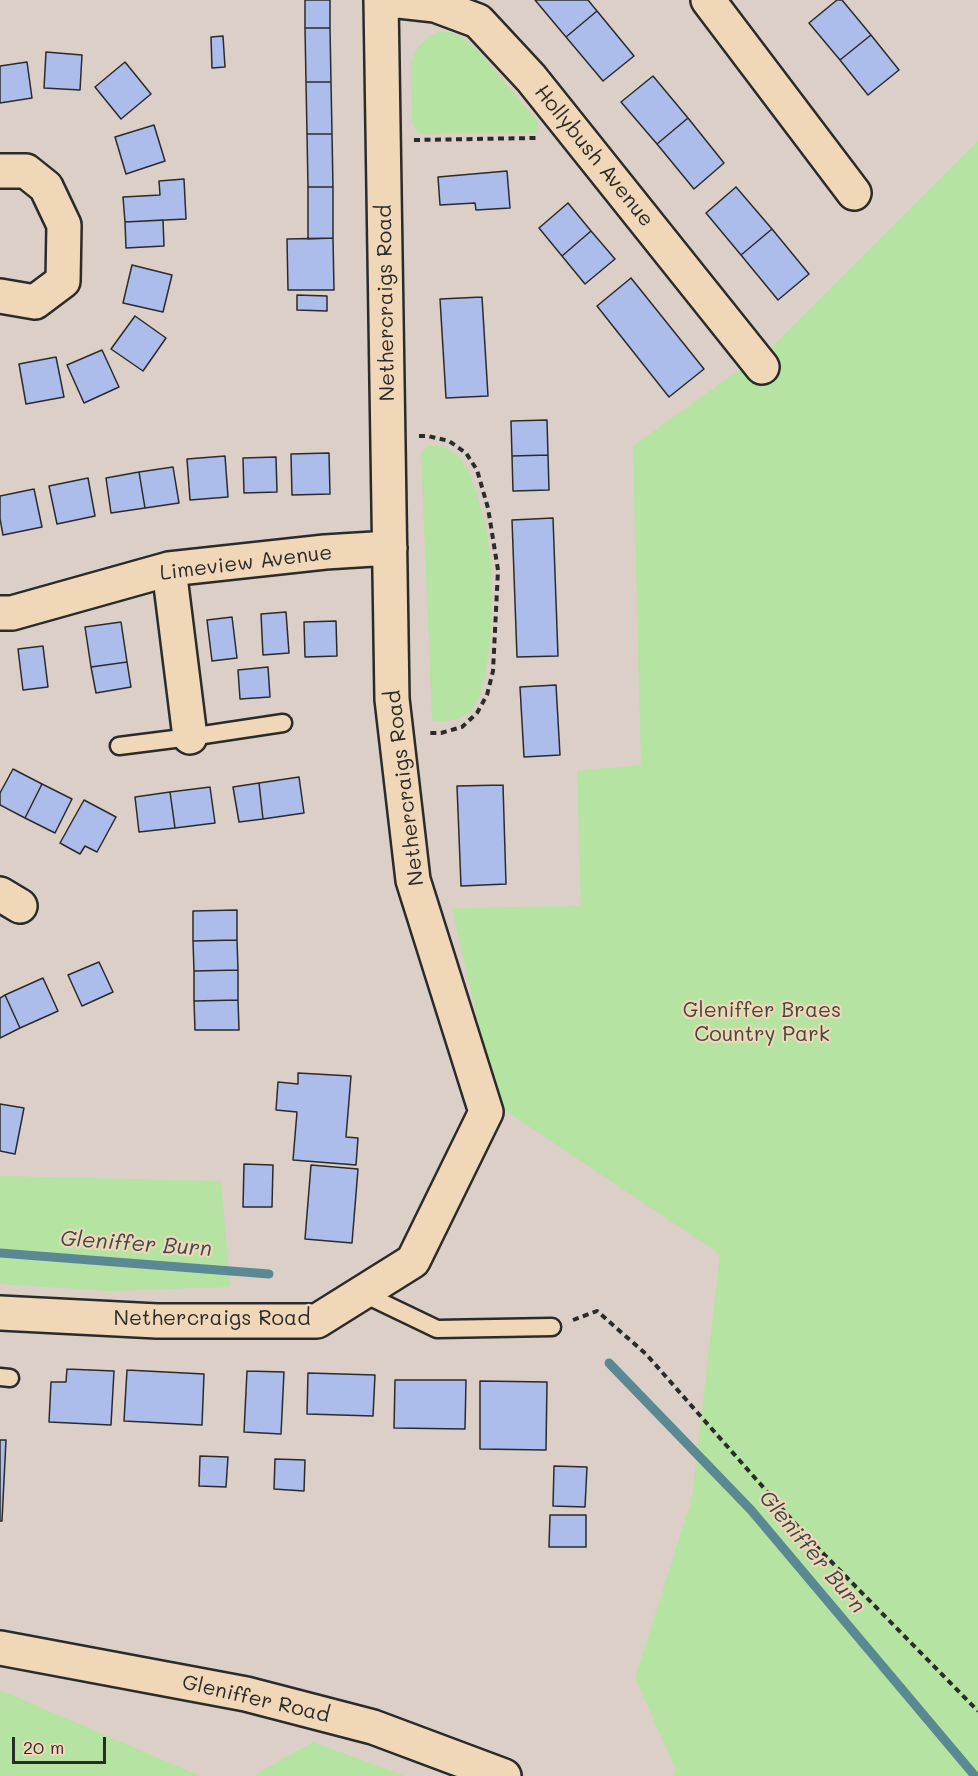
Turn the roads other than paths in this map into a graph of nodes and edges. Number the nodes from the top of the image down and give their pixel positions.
1 (381, 0) edge
2 (390, 0) edge
3 (708, 0) edge
4 (0, 171) edge
5 (854, 193) dead end
6 (0, 296) edge
7 (762, 367) dead end
8 (390, 548) junction
9 (169, 569) junction
10 (0, 613) edge
11 (283, 723) dead end
12 (190, 737) junction
13 (119, 746) dead end
14 (362, 1293) junction
15 (0, 1313) edge
16 (552, 1327) road end
17 (0, 1648) edge
18 (504, 1776) edge

1 - 8 street, Nethercraigs Road
2 - 7 street, Hollybush Avenue
3 - 5 street
4 - 6 street
8 - 9 street, Limeview Avenue
8 - 14 street, Nethercraigs Road
9 - 10 street, Limeview Avenue
9 - 12 street
11 - 12 lane
12 - 13 lane
14 - 15 street, Nethercraigs Road
14 - 16 lane
17 - 18 street, Gleniffer Road

